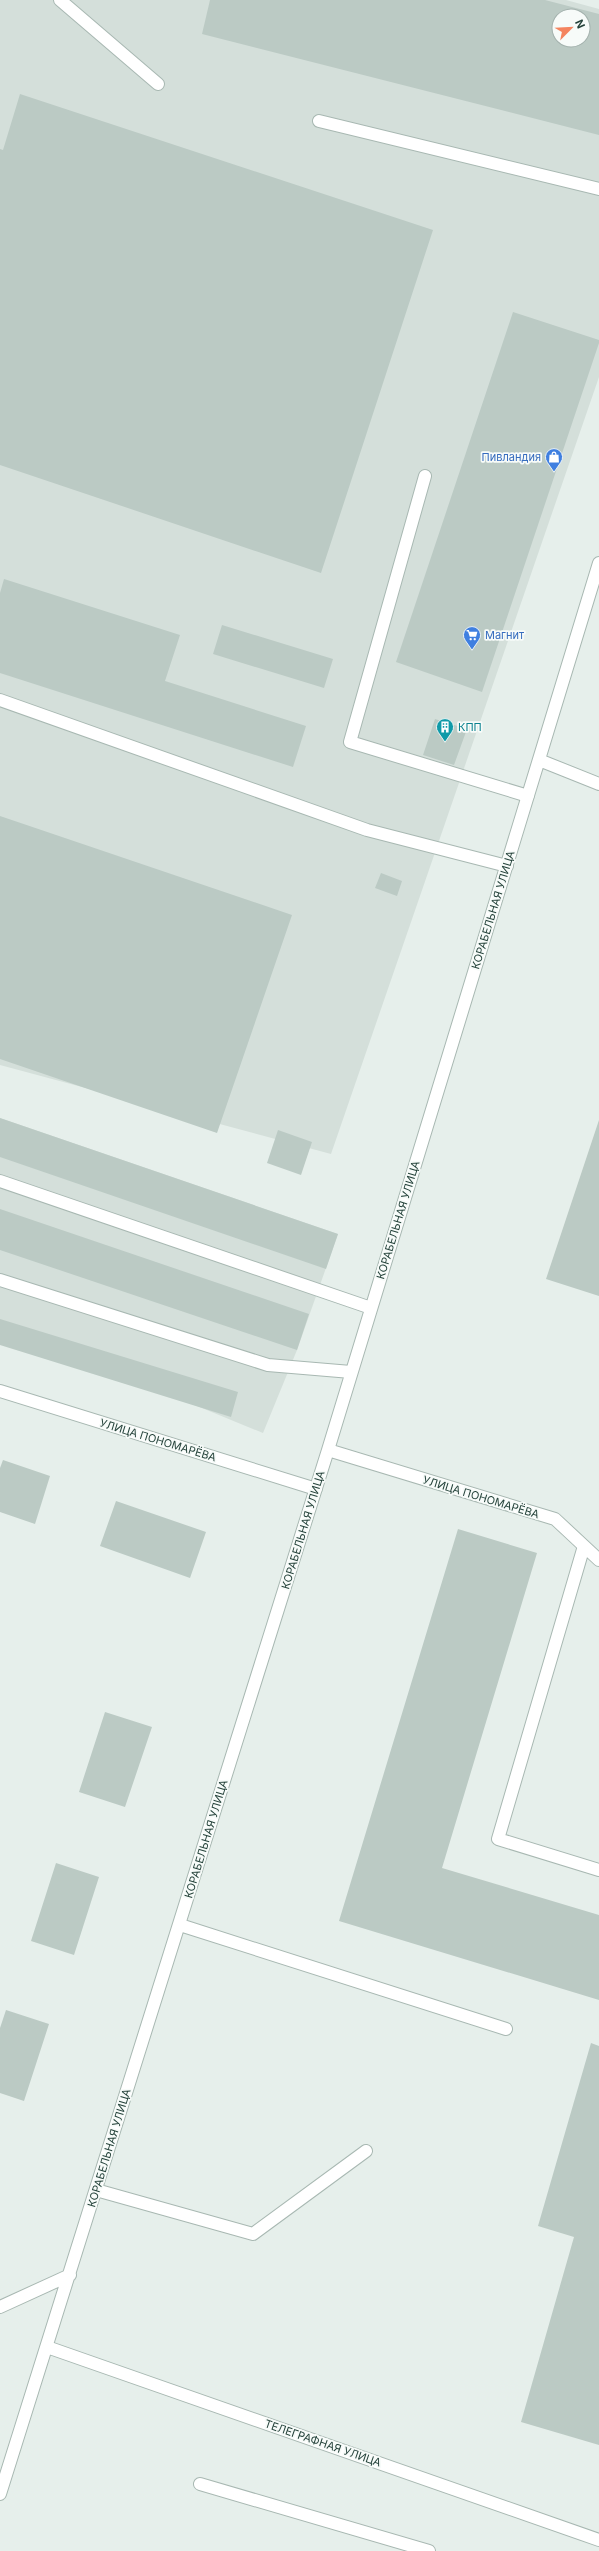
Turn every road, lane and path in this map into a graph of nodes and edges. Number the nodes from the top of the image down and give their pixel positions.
1 (60, 0) edge
2 (158, 84) dead end
3 (319, 121) dead end
4 (599, 189) edge
5 (424, 476) dead end
6 (599, 563) edge
7 (0, 700) edge
8 (539, 760) junction
9 (599, 784) edge
10 (528, 796) junction
11 (507, 866) junction
12 (0, 1181) edge
13 (0, 1280) edge
14 (371, 1308) junction
15 (351, 1372) junction
16 (0, 1391) edge
17 (328, 1450) junction
18 (316, 1489) junction
19 (584, 1546) junction
20 (599, 1560) edge
21 (599, 1870) edge
22 (180, 1925) junction
23 (506, 2029) dead end
24 (366, 2151) dead end
25 (96, 2190) junction
26 (70, 2275) junction
27 (0, 2307) edge
28 (47, 2347) junction
29 (200, 2484) dead end
30 (0, 2494) edge
31 (599, 2540) edge
32 (429, 2551) edge

1 - 2 street
3 - 4 street
5 - 10 street
6 - 8 street, КОРАБЕЛЬНАЯ УЛИЦА
7 - 11 street
8 - 9 street
8 - 10 street, КОРАБЕЛЬНАЯ УЛИЦА
10 - 11 street, КОРАБЕЛЬНАЯ УЛИЦА
11 - 14 street, КОРАБЕЛЬНАЯ УЛИЦА
12 - 14 street
13 - 15 street
14 - 15 street, КОРАБЕЛЬНАЯ УЛИЦА
15 - 17 street, КОРАБЕЛЬНАЯ УЛИЦА
16 - 18 street, УЛИЦА ПОНОМАРЁВА
17 - 18 street, КОРАБЕЛЬНАЯ УЛИЦА
17 - 19 street, УЛИЦА ПОНОМАРЁВА
18 - 22 street, КОРАБЕЛЬНАЯ УЛИЦА
19 - 20 street, УЛИЦА ПОНОМАРЁВА
19 - 21 street
22 - 23 street
22 - 25 street, КОРАБЕЛЬНАЯ УЛИЦА
24 - 25 street
25 - 26 street, КОРАБЕЛЬНАЯ УЛИЦА
26 - 27 street
26 - 28 street, КОРАБЕЛЬНАЯ УЛИЦА
28 - 30 street, КОРАБЕЛЬНАЯ УЛИЦА
28 - 31 street, ТЕЛЕГРАФНАЯ УЛИЦА
29 - 32 street

